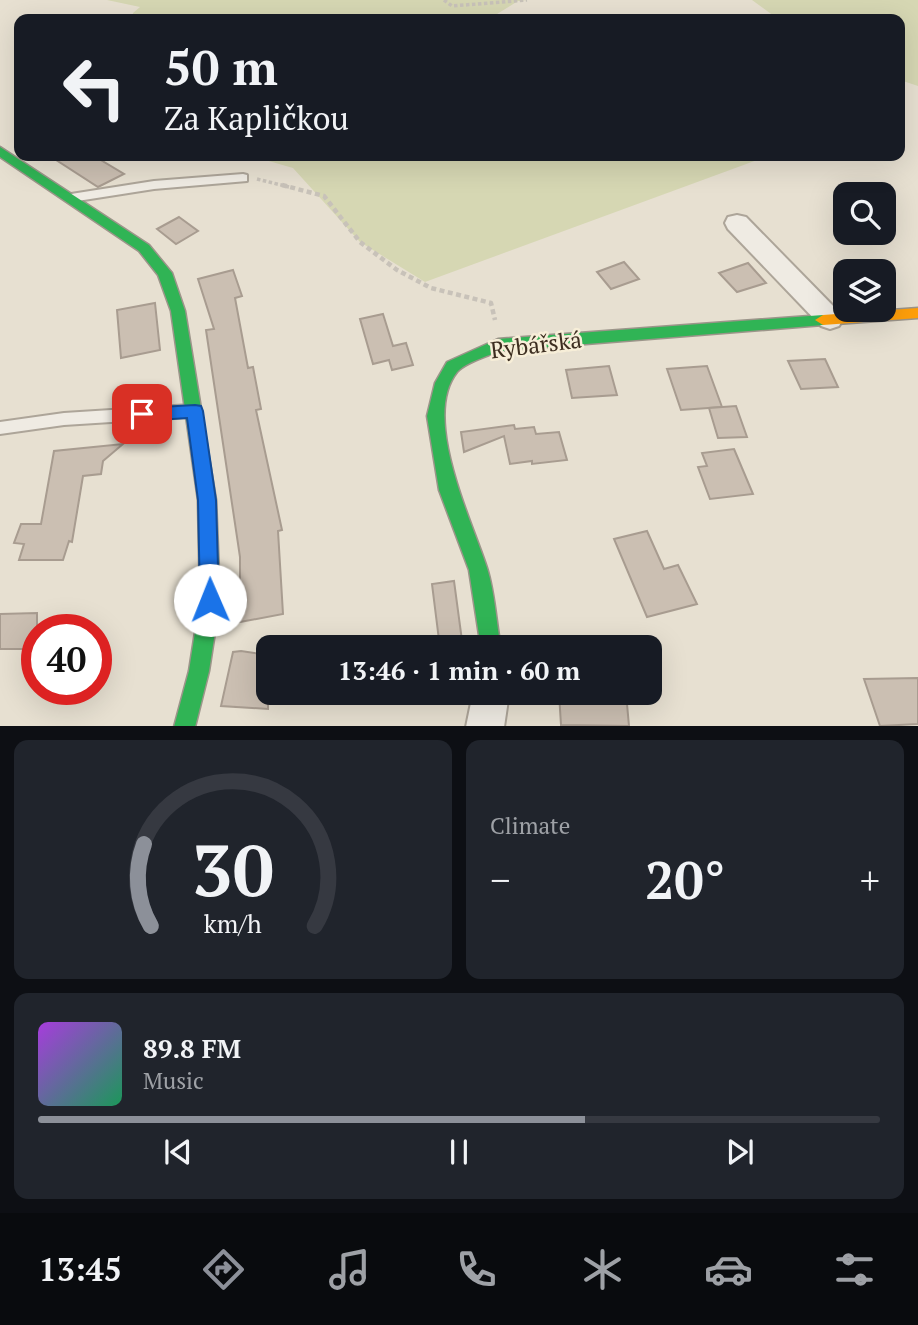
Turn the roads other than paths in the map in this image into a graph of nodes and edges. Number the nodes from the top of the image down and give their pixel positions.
1 (15, 161) edge
2 (243, 178) road end
3 (69, 198) junction
4 (737, 223) dead end
5 (918, 313) edge
6 (830, 319) junction
7 (195, 411) junction
8 (0, 428) edge
9 (489, 635) edge
10 (489, 705) edge
11 (184, 726) edge
12 (485, 726) edge

1 - 3 street
2 - 3 lane
3 - 7 street
4 - 6 street
5 - 6 street, Rybářská
6 - 9 street, Rybářská
7 - 8 lane
7 - 11 street
10 - 12 street

